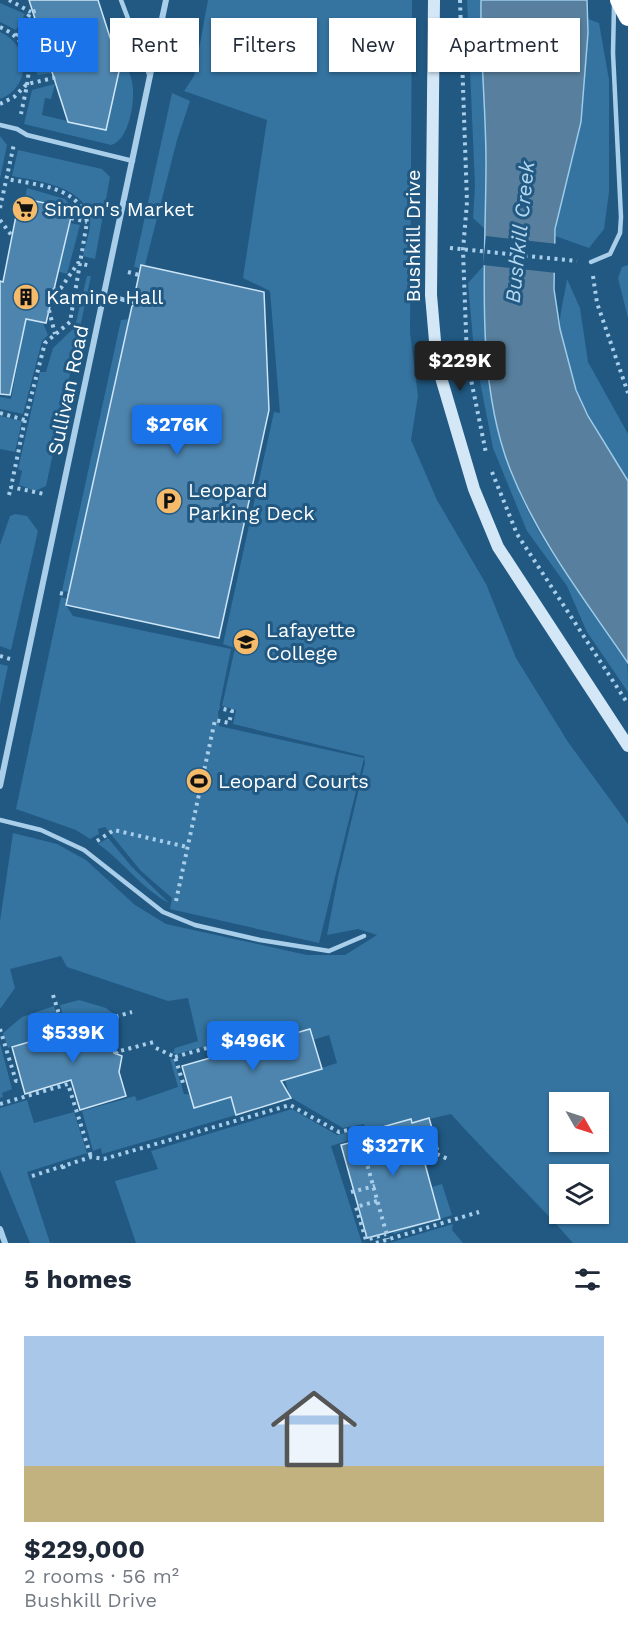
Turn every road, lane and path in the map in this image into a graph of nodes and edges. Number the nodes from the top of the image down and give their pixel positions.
1 (9, 0) edge
2 (121, 0) edge
3 (166, 0) edge
4 (434, 0) edge
5 (460, 0) edge
6 (616, 0) edge
7 (628, 17) edge
8 (0, 27) edge
9 (16, 36) junction
10 (58, 77) dead end
11 (151, 80) junction
12 (27, 84) junction
13 (0, 104) edge
14 (0, 125) edge
15 (133, 161) junction
16 (7, 178) dead end
17 (71, 218) dead end
18 (0, 220) edge
19 (87, 222) junction
20 (12, 236) dead end
21 (463, 250) junction
22 (591, 262) junction
23 (78, 263) junction
24 (91, 266) dead end
25 (128, 272) dead end
26 (139, 275) dead end
27 (53, 290) dead end
28 (105, 295) junction
29 (133, 302) dead end
30 (49, 310) dead end
31 (56, 334) junction
32 (628, 393) edge
33 (0, 413) edge
34 (26, 420) junction
35 (11, 487) junction
36 (44, 494) dead end
37 (9, 495) dead end
38 (60, 593) dead end
39 (68, 595) dead end
40 (0, 656) edge
41 (10, 659) dead end
42 (628, 704) edge
43 (219, 708) dead end
44 (628, 746) edge
45 (0, 786) edge
46 (0, 820) edge
47 (109, 833) dead end
48 (187, 847) junction
49 (172, 916) junction
50 (364, 936) dead end
51 (53, 995) dead end
52 (132, 1012) dead end
53 (0, 1029) edge
54 (268, 1041) dead end
55 (154, 1042) dead end
56 (156, 1047) dead end
57 (117, 1054) dead end
58 (175, 1057) junction
59 (21, 1080) dead end
60 (187, 1082) dead end
61 (0, 1104) edge
62 (430, 1151) dead end
63 (92, 1157) junction
64 (448, 1159) dead end
65 (63, 1166) junction
66 (65, 1172) dead end
67 (32, 1176) dead end
68 (374, 1186) junction
69 (351, 1192) dead end
70 (377, 1201) junction
71 (479, 1212) dead end
72 (0, 1229) edge
73 (387, 1237) junction
74 (5, 1243) edge
75 (376, 1243) edge

1 - 9 path
2 - 11 lane
3 - 11 street, Sullivan Road
4 - 44 street, Bushkill Drive
5 - 21 path
6 - 7 highway
6 - 22 lane
8 - 9 path
9 - 12 path
10 - 12 path
11 - 15 street, Sullivan Road
12 - 13 path
14 - 15 lane
15 - 28 street, Sullivan Road
16 - 19 path
17 - 19 path
18 - 20 path
19 - 23 path
21 - 22 path
21 - 42 path
22 - 32 path
23 - 24 path
23 - 27 path
23 - 31 path
25 - 26 path
28 - 29 lane
28 - 45 street, Sullivan Road
30 - 31 path
31 - 34 path
33 - 34 path
34 - 35 path
35 - 36 path
35 - 37 path
38 - 39 path
40 - 41 path
43 - 48 path
46 - 49 lane
47 - 48 path
48 - 49 path
49 - 50 lane
51 - 52 path
53 - 59 path
54 - 58 path
55 - 57 path
56 - 58 path
58 - 60 path
61 - 63 path
62 - 64 path
63 - 65 path
63 - 68 path
65 - 66 path
65 - 67 path
68 - 69 path
68 - 70 path
70 - 73 path
70 - 73 path
71 - 73 path
72 - 74 street
73 - 75 path

